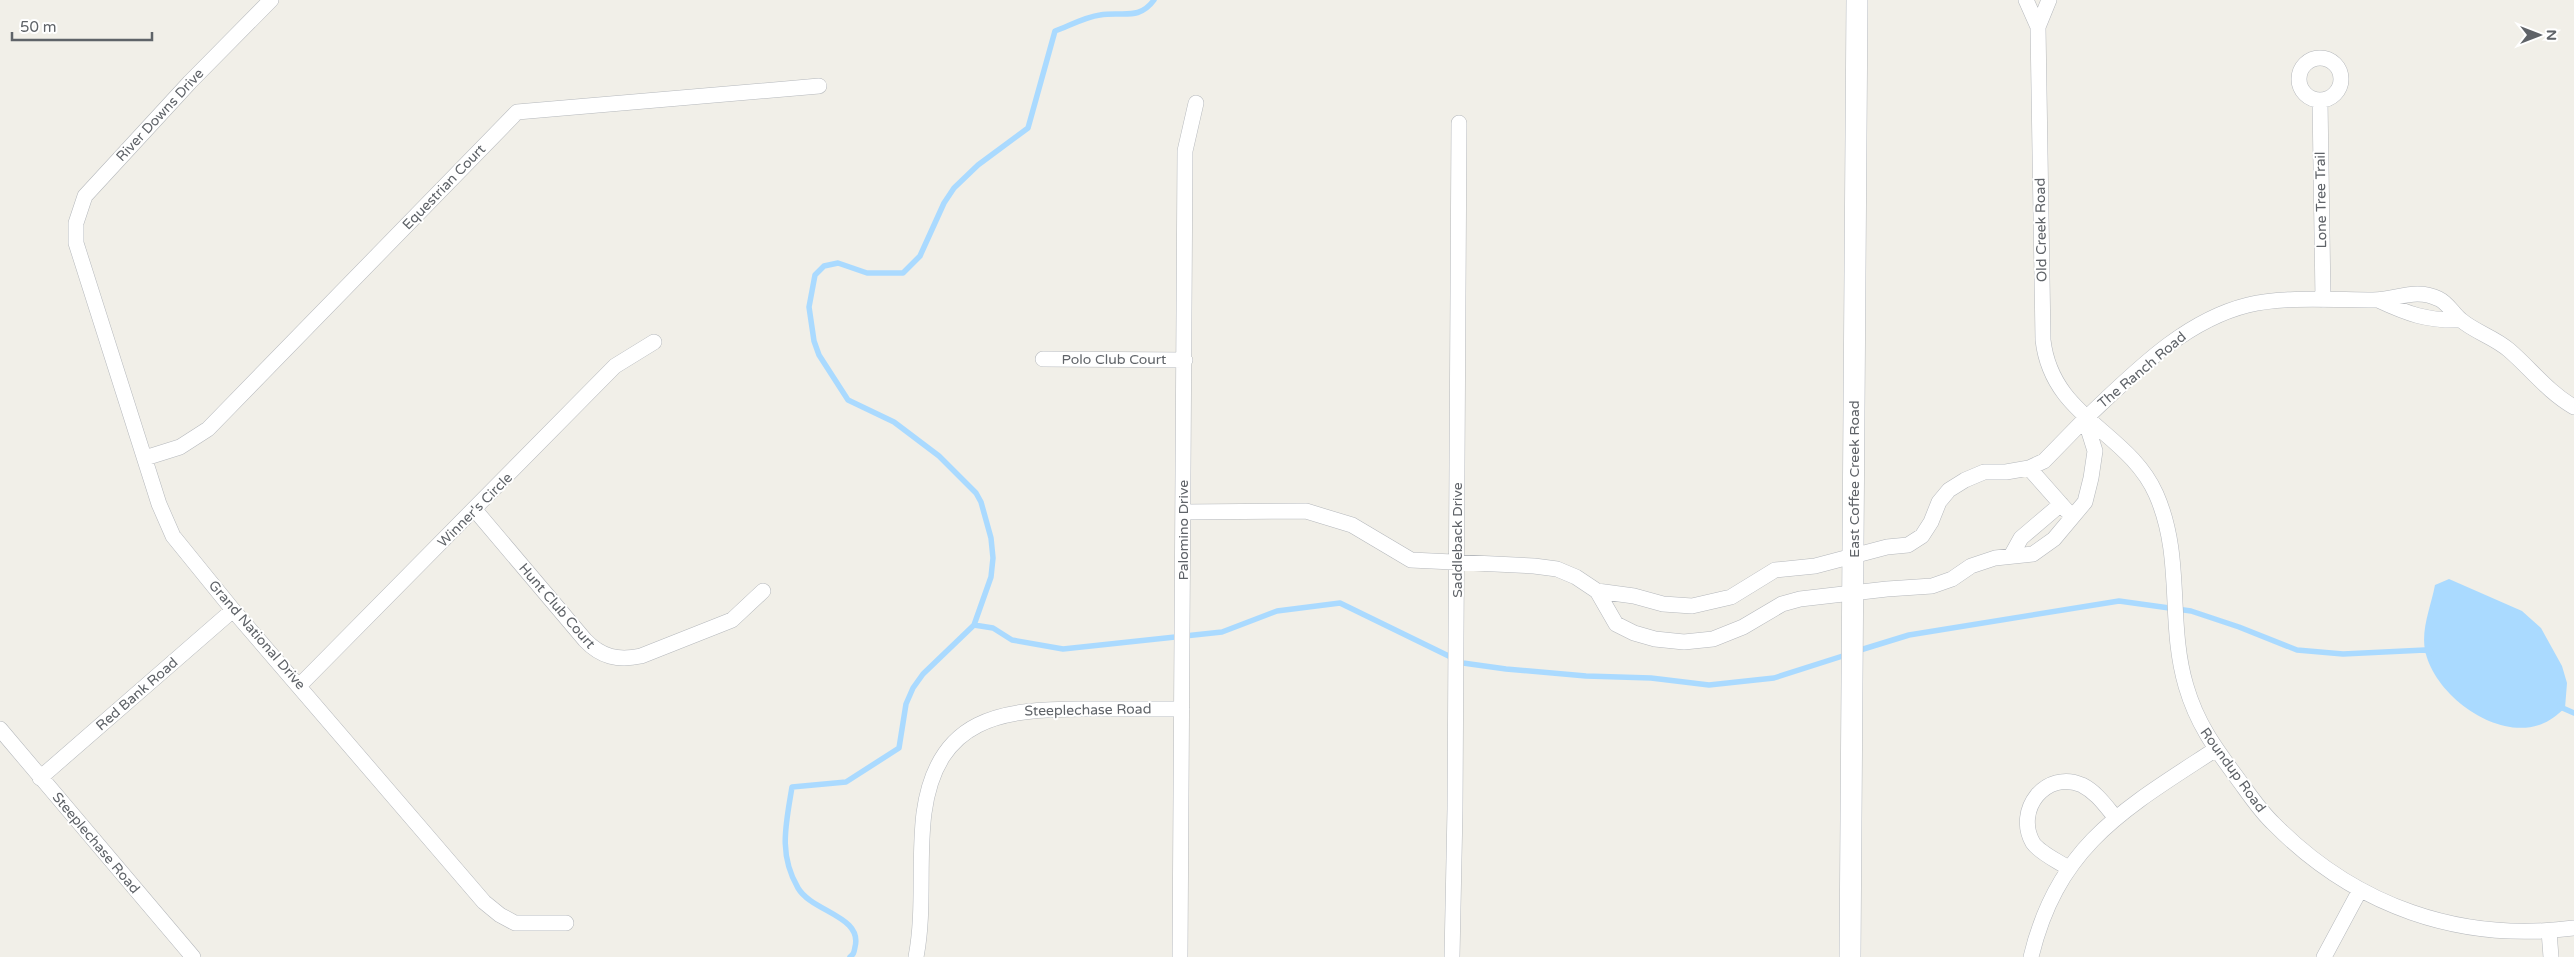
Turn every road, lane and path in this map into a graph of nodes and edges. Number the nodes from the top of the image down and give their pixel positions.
1 (271, 0) edge
2 (1856, 0) edge
3 (2026, 0) edge
4 (2049, 0) edge
5 (2038, 28) junction
6 (819, 86) dead end
7 (2320, 100) dead end
8 (1196, 103) dead end
9 (1459, 123) dead end
10 (76, 243) joint
11 (2323, 300) junction
12 (2378, 300) junction
13 (2461, 320) junction
14 (654, 342) dead end
15 (1043, 359) dead end
16 (1184, 360) junction
17 (2573, 404) edge
18 (2085, 419) junction
19 (145, 458) junction
20 (2029, 468) junction
21 (2061, 504) junction
22 (475, 510) junction
23 (1183, 512) junction
24 (2073, 518) junction
25 (1854, 555) junction
26 (2011, 556) junction
27 (1457, 562) junction
28 (763, 590) dead end
29 (1597, 591) junction
30 (1853, 593) junction
31 (234, 610) junction
32 (300, 685) junction
33 (1182, 709) junction
34 (0, 729) edge
35 (2216, 749) junction
36 (40, 778) junction
37 (2115, 817) junction
38 (2068, 868) junction
39 (2360, 890) junction
40 (566, 922) dead end
41 (2574, 928) edge
42 (2549, 931) junction
43 (193, 957) edge
44 (916, 957) edge
45 (1180, 957) edge
46 (1452, 957) edge
47 (1850, 957) edge
48 (2031, 957) edge
49 (2324, 957) edge
50 (2551, 957) edge

1 - 10 street, River Downs Drive
2 - 25 street, East Coffee Creek Road
3 - 5 street, Old Creek Road
4 - 5 street, Old Creek Road
5 - 18 street, Old Creek Road
6 - 19 street, Equestrian Court
7 - 11 street, Lone Tree Trail
8 - 16 street, Palomino Drive
9 - 27 street, Saddleback Drive
10 - 19 street, Grand National Drive
11 - 12 street, The Ranch Road
11 - 18 street, The Ranch Road
12 - 13 street, The Ranch Road
12 - 13 street, The Ranch Road
13 - 17 street, The Ranch Road
14 - 22 street, Winner's Circle
15 - 16 street, Polo Club Court
16 - 23 street, Palomino Drive
18 - 20 street, The Ranch Road
18 - 24 street, The Ranch Road
18 - 35 street, Roundup Road
19 - 31 street, Grand National Drive
20 - 21 street
20 - 25 street, The Ranch Road
21 - 24 street
21 - 26 street
22 - 28 street, Hunt Club Court
22 - 32 street, Winner's Circle
23 - 27 street
23 - 33 street, Palomino Drive
24 - 26 street, The Ranch Road
25 - 29 street, The Ranch Road
25 - 30 street, East Coffee Creek Road
26 - 30 street, The Ranch Road
27 - 29 street
27 - 46 street, Saddleback Drive
29 - 30 street, The Ranch Road
30 - 47 street, East Coffee Creek Road
31 - 32 street, Grand National Drive
31 - 36 street, Red Bank Road
32 - 40 street, Grand National Drive
33 - 44 street, Steeplechase Road
33 - 45 street, Palomino Drive
34 - 36 street, Steeplechase Road
35 - 37 street
35 - 39 street, Roundup Road
36 - 43 street, Steeplechase Road
37 - 38 street
37 - 38 street
38 - 48 street
39 - 42 street, Roundup Road
39 - 49 street
41 - 42 street, Roundup Road
42 - 50 street

